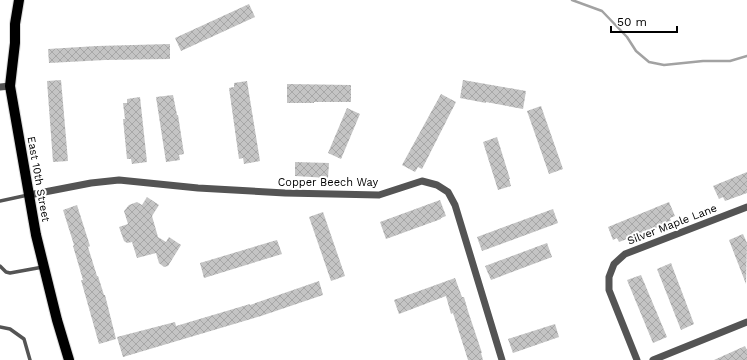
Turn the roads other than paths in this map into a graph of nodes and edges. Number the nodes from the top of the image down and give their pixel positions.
1 (20, 0) edge
2 (5, 87) edge
3 (29, 195) junction
4 (0, 201) edge
5 (747, 207) edge
6 (0, 266) edge
7 (44, 267) junction
8 (747, 322) edge
9 (0, 327) edge
10 (30, 360) edge
11 (69, 360) edge
12 (502, 360) edge
13 (637, 360) edge
14 (653, 360) edge

1 - 2 main road, East 10th Street
2 - 3 main road, East 10th Street
3 - 4 lane
3 - 7 main road, East 10th Street
3 - 12 street, Copper Beech Way
5 - 13 street, Silver Maple Lane
6 - 7 lane
7 - 11 main road, East 10th Street
8 - 14 street
9 - 10 lane

